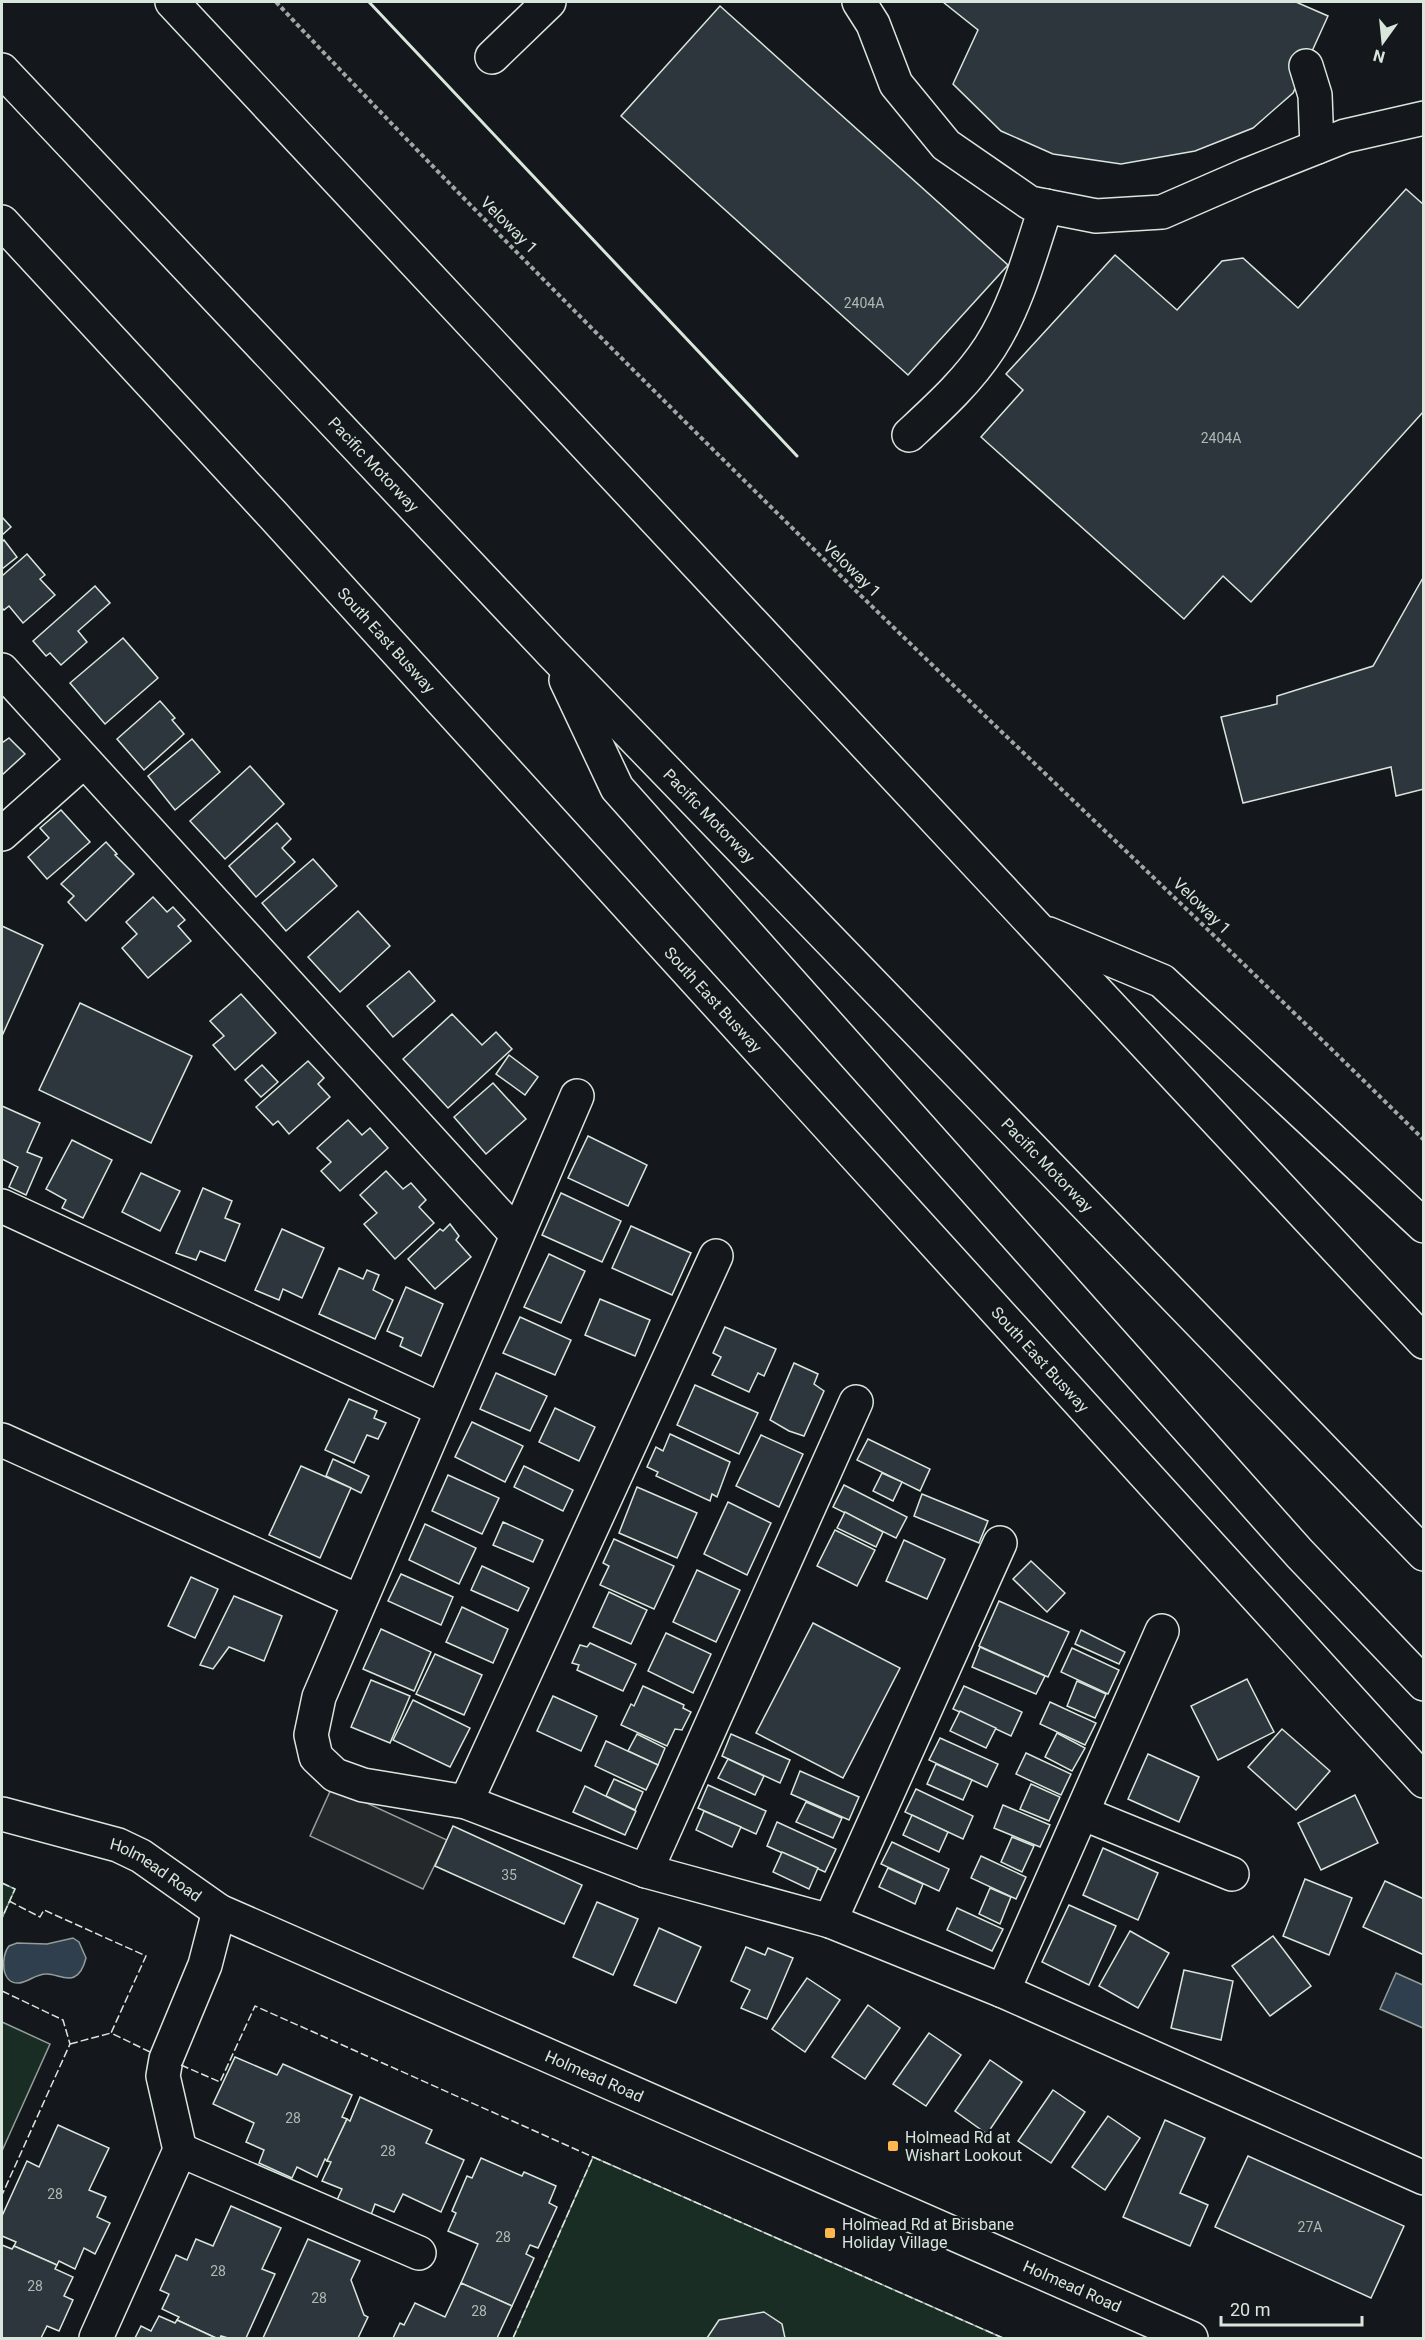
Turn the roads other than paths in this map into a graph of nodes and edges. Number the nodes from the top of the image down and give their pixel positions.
1 (172, 2) edge
2 (549, 2) edge
3 (859, 2) edge
4 (492, 57) dead end
5 (1306, 66) dead end
6 (2, 70) edge
7 (1424, 118) edge
8 (1317, 147) junction
9 (1046, 206) junction
10 (2, 222) edge
11 (909, 435) dead end
12 (553, 654) junction
13 (2, 670) edge
14 (84, 761) junction
15 (2, 834) edge
16 (1038, 930) junction
17 (577, 1096) dead end
18 (2, 1206) edge
19 (1424, 1226) edge
20 (516, 1234) junction
21 (716, 1256) dead end
22 (1424, 1341) edge
23 (856, 1402) dead end
24 (442, 1410) junction
25 (2, 1440) edge
26 (1000, 1542) dead end
27 (1424, 1554) edge
28 (358, 1601) junction
29 (1162, 1631) dead end
30 (1424, 1684) edge
31 (1424, 1781) edge
32 (466, 1802) junction
33 (1082, 1813) junction
34 (2, 1814) edge
35 (645, 1871) junction
36 (1232, 1874) dead end
37 (219, 1911) junction
38 (830, 1921) junction
39 (1003, 1991) junction
40 (180, 2150) junction
41 (1424, 2178) edge
42 (419, 2253) dead end
43 (96, 2338) edge
44 (1191, 2338) edge

1 - 16 main road
2 - 4 main road
3 - 9 main road
5 - 8 main road
6 - 12 main road, Pacific Motorway
7 - 8 main road
8 - 9 main road
9 - 11 main road
10 - 31 main road, South East Busway
12 - 27 main road, Pacific Motorway
12 - 30 main road
13 - 14 main road
14 - 15 main road
14 - 20 main road
16 - 19 main road
16 - 22 main road
17 - 20 main road
18 - 24 main road
20 - 24 main road
21 - 32 main road
23 - 35 main road
24 - 28 main road
25 - 28 main road
26 - 38 main road
28 - 32 main road
29 - 33 main road
32 - 35 main road
33 - 36 main road
33 - 39 main road
34 - 37 main road, Holmead Road
35 - 38 main road
37 - 40 main road
37 - 44 main road, Holmead Road
38 - 39 main road
39 - 41 main road
40 - 42 main road
40 - 43 main road

